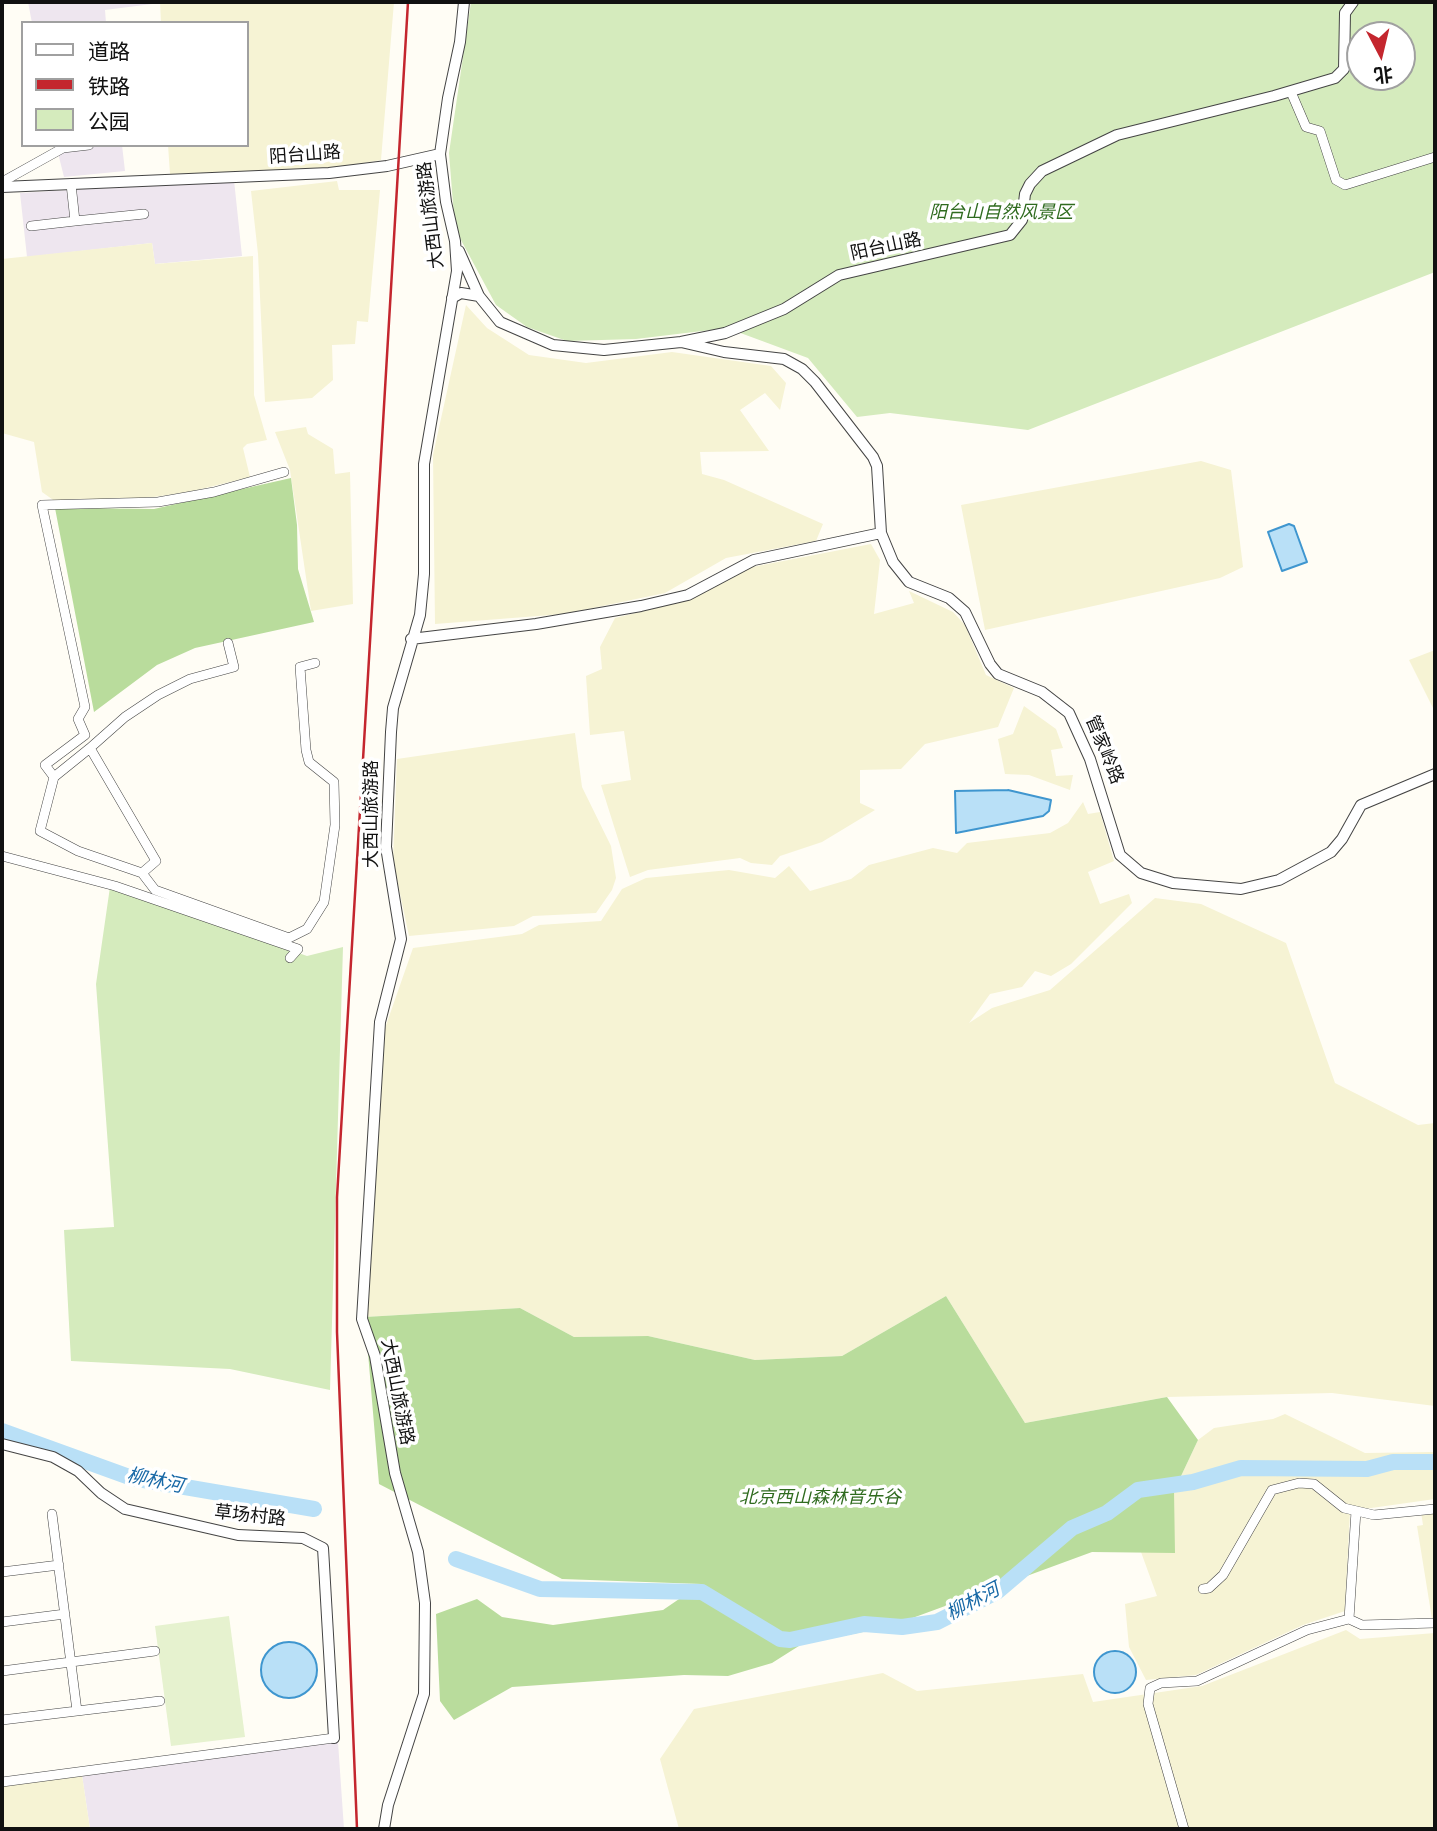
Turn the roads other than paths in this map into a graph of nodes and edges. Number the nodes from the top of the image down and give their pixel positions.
1 (464, 2) edge
2 (1353, 2) edge
3 (1291, 92) junction
4 (72, 147) edge
5 (440, 154) junction
6 (1435, 157) edge
7 (2, 182) edge
8 (71, 184) junction
9 (2, 187) edge
10 (144, 214) dead end
11 (75, 221) junction
12 (31, 226) dead end
13 (455, 241) junction
14 (479, 296) junction
15 (452, 298) junction
16 (681, 342) junction
17 (284, 472) dead end
18 (881, 533) junction
19 (411, 639) junction
20 (228, 643) dead end
21 (316, 663) dead end
22 (90, 748) junction
23 (1435, 774) edge
24 (54, 777) junction
25 (2, 856) edge
26 (142, 873) junction
27 (290, 958) dead end
28 (2, 1444) edge
29 (1435, 1509) edge
30 (1356, 1511) junction
31 (52, 1514) dead end
32 (59, 1565) junction
33 (2, 1572) edge
34 (1203, 1589) dead end
35 (65, 1614) junction
36 (1349, 1619) junction
37 (2, 1622) edge
38 (1435, 1623) edge
39 (155, 1651) dead end
40 (71, 1662) junction
41 (2, 1671) edge
42 (160, 1701) dead end
43 (77, 1711) junction
44 (2, 1720) edge
45 (334, 1738) joint
46 (2, 1782) edge
47 (384, 1829) edge
48 (1184, 1829) edge

1 - 5 street, 大西山旅游路
2 - 3 street, 阳台山路
3 - 6 street
3 - 16 street, 阳台山路
4 - 7 street
5 - 8 street, 阳台山路
5 - 13 street, 大西山旅游路
8 - 9 street, 阳台山路
8 - 11 street
10 - 11 street
11 - 12 street
13 - 14 street, 阳台山路
13 - 15 street, 大西山旅游路
14 - 15 street
14 - 16 street, 阳台山路
15 - 19 street, 大西山旅游路
16 - 18 street, 管家岭路
17 - 24 street
18 - 19 street
18 - 23 street, 管家岭路
19 - 47 street, 大西山旅游路
20 - 22 street
21 - 26 street
22 - 24 street
22 - 26 street
24 - 26 street
25 - 27 street
28 - 45 street, 草场村路
29 - 30 street
30 - 34 street
30 - 36 street
31 - 32 street
32 - 33 street
32 - 35 street
35 - 37 street
35 - 40 street
36 - 38 street
36 - 48 street
39 - 40 street
40 - 41 street
40 - 43 street
42 - 43 street
43 - 44 street
45 - 46 street

